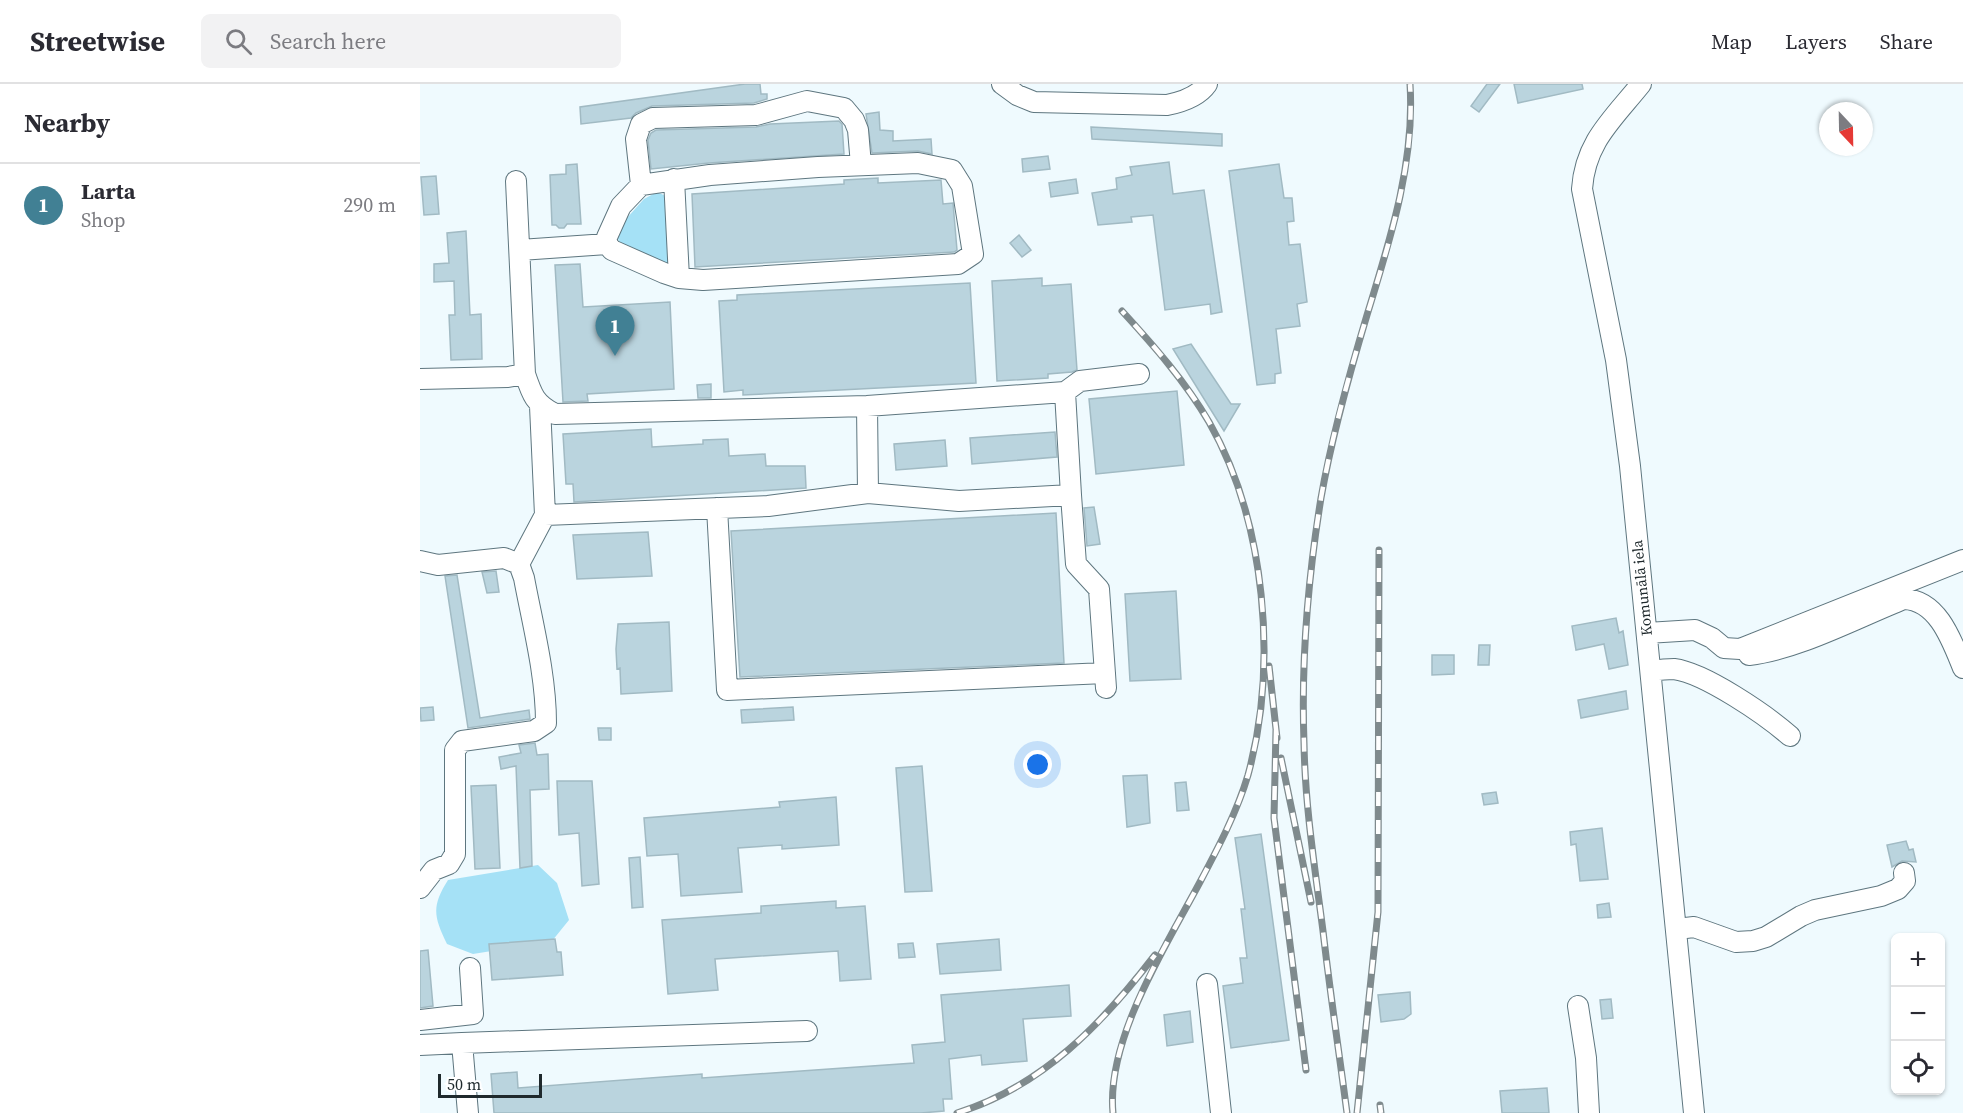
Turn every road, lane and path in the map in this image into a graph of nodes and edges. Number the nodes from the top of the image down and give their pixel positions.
1 (1002, 84) edge
2 (1207, 84) edge
3 (1641, 84) edge
4 (861, 165) junction
5 (674, 179) junction
6 (516, 181) dead end
7 (641, 185) junction
8 (607, 244) junction
9 (520, 250) junction
10 (679, 278) junction
11 (525, 374) junction
12 (1139, 374) dead end
13 (420, 379) edge
14 (1065, 392) junction
15 (540, 406) junction
16 (867, 406) junction
17 (868, 493) junction
18 (1071, 495) junction
19 (717, 508) junction
20 (545, 515) junction
21 (1963, 560) edge
22 (420, 561) edge
23 (519, 564) junction
24 (1647, 633) junction
25 (1740, 649) junction
26 (1963, 668) edge
27 (1651, 671) junction
28 (1790, 736) dead end
29 (1904, 873) dead end
30 (420, 888) edge
31 (1677, 929) junction
32 (470, 968) dead end
33 (1207, 984) dead end
34 (1578, 1006) dead end
35 (420, 1020) edge
36 (807, 1031) dead end
37 (462, 1043) junction
38 (420, 1045) edge
39 (468, 1113) edge
40 (1221, 1113) edge
41 (1589, 1113) edge
42 (1694, 1113) edge

1 - 2 street
3 - 24 street, Komunālā iela
4 - 5 street
4 - 7 street
4 - 10 street
5 - 7 street
5 - 10 street
6 - 9 street
7 - 8 street
8 - 9 street
8 - 10 street
9 - 11 street
11 - 13 street
11 - 15 street
12 - 14 street
14 - 16 street
14 - 18 street
15 - 16 street
15 - 20 street
16 - 17 street
17 - 18 street
17 - 19 street
18 - 19 street
19 - 20 street
20 - 23 street
21 - 25 street
22 - 23 street
23 - 30 street
24 - 25 street
24 - 27 street, Komunālā iela
25 - 26 street
27 - 28 street
27 - 31 street, Komunālā iela
29 - 31 street
31 - 42 street, Komunālā iela
32 - 35 street
33 - 40 street
34 - 41 street
36 - 37 street
37 - 38 street
37 - 39 street

